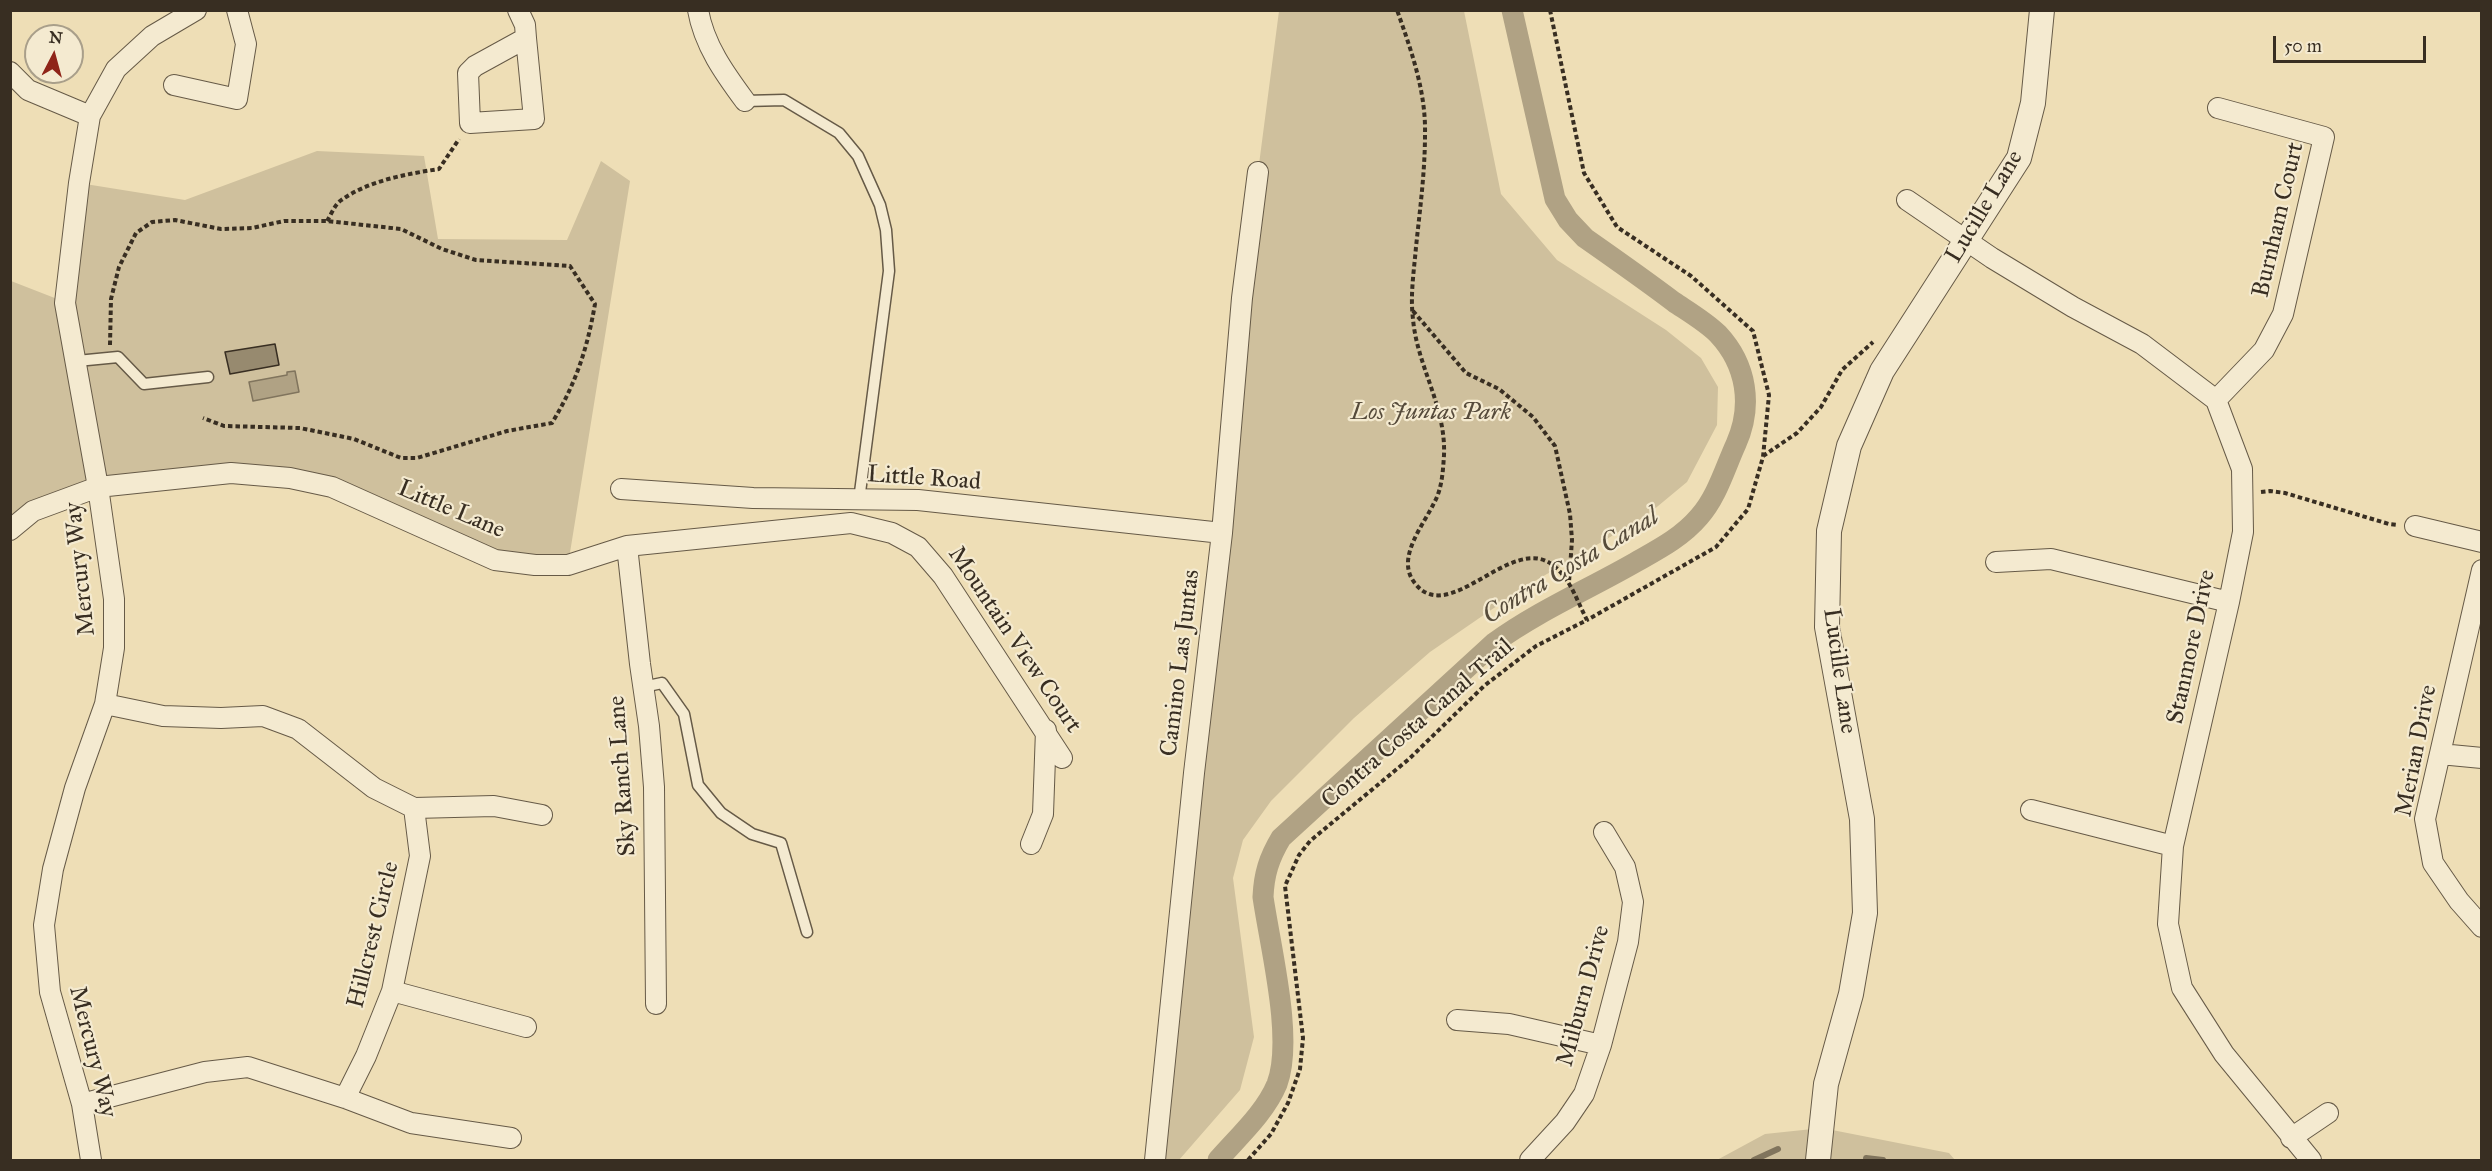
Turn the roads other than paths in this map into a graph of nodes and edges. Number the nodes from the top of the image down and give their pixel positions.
1 (196, 10) edge
2 (237, 10) edge
3 (518, 10) edge
4 (698, 10) edge
5 (2042, 10) edge
6 (526, 38) junction
7 (10, 72) edge
8 (174, 85) dead end
9 (746, 101) joint
10 (2218, 108) dead end
11 (90, 116) junction
12 (1258, 171) dead end
13 (1907, 200) dead end
14 (1967, 239) junction
15 (77, 361) junction
16 (208, 377) dead end
17 (2216, 400) junction
18 (98, 487) junction
19 (621, 489) dead end
20 (859, 500) junction
21 (2415, 526) road end
22 (10, 530) edge
23 (892, 533) joint
24 (1222, 533) junction
25 (2481, 542) edge
26 (627, 546) junction
27 (1996, 562) dead end
28 (2481, 570) edge
29 (2229, 603) junction
30 (643, 687) junction
31 (105, 704) junction
32 (1046, 730) junction
33 (2440, 754) junction
34 (1062, 758) dead end
35 (2481, 758) edge
36 (414, 808) junction
37 (2031, 810) dead end
38 (542, 815) dead end
39 (1604, 832) dead end
40 (1031, 844) dead end
41 (2173, 846) junction
42 (2481, 927) edge
43 (807, 932) dead end
44 (392, 991) junction
45 (657, 1004) dead end
46 (1457, 1020) dead end
47 (526, 1027) dead end
48 (1601, 1045) junction
49 (345, 1098) junction
50 (82, 1104) junction
51 (2328, 1113) dead end
52 (511, 1138) dead end
53 (2291, 1138) junction
54 (90, 1161) edge
55 (1155, 1161) edge
56 (1530, 1161) edge
57 (1818, 1161) edge
58 (2311, 1161) edge

1 - 11 street, Mercury Way
2 - 8 street
3 - 6 street
4 - 9 street
5 - 14 street, Lucille Lane
6 - 6 street
7 - 11 street
9 - 20 lane
10 - 17 street, Burnham Court
11 - 15 street, Mercury Way
12 - 24 street, Camino Las Juntas
13 - 14 street
14 - 17 street
14 - 57 street, Lucille Lane
15 - 16 lane
15 - 18 street, Mercury Way
17 - 29 street, Stanmore Drive
18 - 22 street, Little Lane
18 - 26 street, Little Lane
18 - 31 street, Mercury Way
19 - 20 street, Little Road
20 - 24 street, Little Road
21 - 25 street
23 - 26 street, Little Lane
23 - 32 street, Mountain View Court
24 - 55 street, Camino Las Juntas
26 - 30 street, Sky Ranch Lane
27 - 29 street
28 - 33 street, Merian Drive
29 - 41 street, Stanmore Drive
30 - 43 lane
30 - 45 street, Sky Ranch Lane
31 - 36 street
31 - 50 street, Mercury Way
32 - 34 street, Mountain View Court
32 - 40 street
33 - 35 street
33 - 42 street, Merian Drive
36 - 38 street
36 - 44 street, Hillcrest Circle
37 - 41 street
39 - 48 street, Milburn Drive
41 - 53 street, Stanmore Drive
44 - 47 street
44 - 49 street, Hillcrest Circle
46 - 48 street
48 - 56 street, Milburn Drive
49 - 50 street
49 - 52 street
50 - 54 street, Mercury Way
51 - 53 street
53 - 58 street, Stanmore Drive

